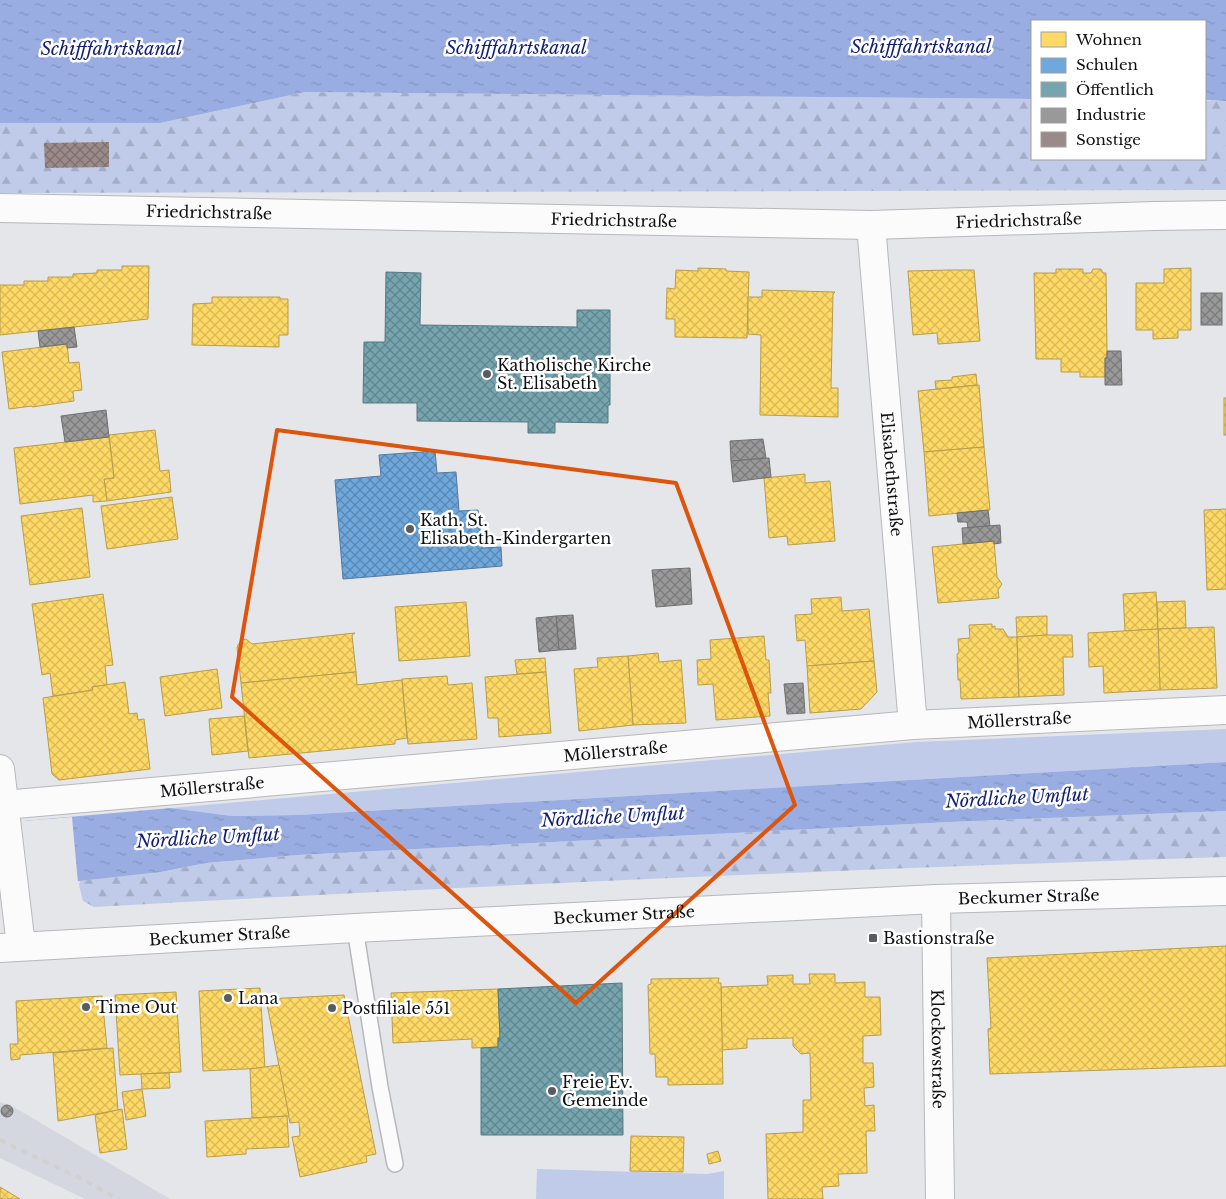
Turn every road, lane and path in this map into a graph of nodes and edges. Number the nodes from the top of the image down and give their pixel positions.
1 (0, 208) edge
2 (1226, 215) edge
3 (871, 225) junction
4 (1226, 710) edge
5 (913, 725) junction
6 (0, 769) edge
7 (5, 813) junction
8 (1226, 891) edge
9 (936, 899) junction
10 (355, 928) junction
11 (11, 947) edge
12 (395, 1164) dead end
13 (940, 1199) edge

1 - 3 street, Friedrichstraße
2 - 3 street, Friedrichstraße
3 - 5 street, Elisabethstraße
4 - 5 street, Möllerstraße
5 - 7 street, Möllerstraße
6 - 7 street
7 - 11 street
8 - 9 street, Beckumer Straße
9 - 10 street, Beckumer Straße
9 - 13 street, Klockowstraße
10 - 11 street, Beckumer Straße
10 - 12 lane

